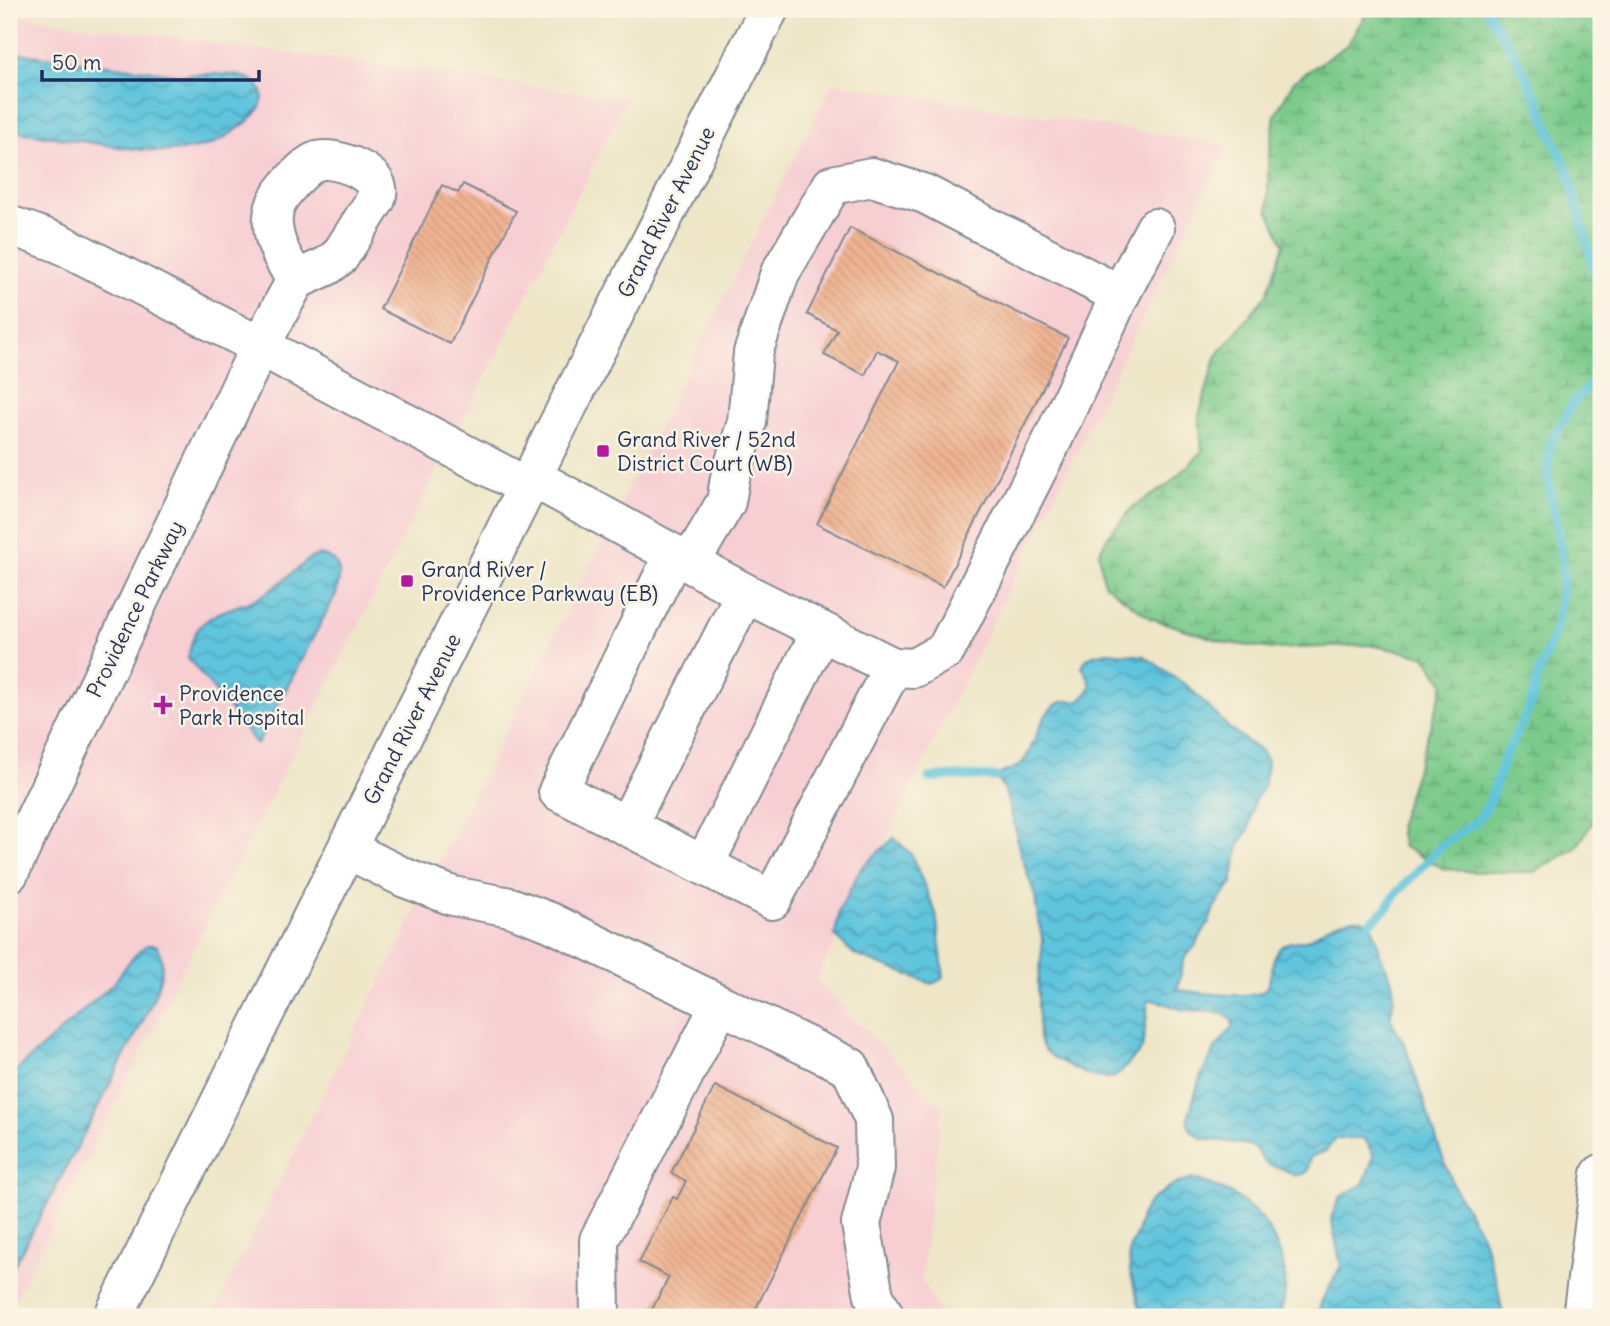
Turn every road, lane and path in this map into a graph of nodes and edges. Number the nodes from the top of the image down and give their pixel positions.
1 (769, 9) edge
2 (9, 225) edge
3 (1155, 228) dead end
4 (296, 280) dead end
5 (1120, 295) junction
6 (261, 346) junction
7 (530, 482) junction
8 (682, 559) junction
9 (745, 593) junction
10 (821, 631) junction
11 (893, 667) junction
12 (627, 826) junction
13 (347, 849) junction
14 (704, 865) junction
15 (9, 873) edge
16 (720, 1005) junction
17 (1601, 1174) edge
18 (116, 1316) edge
19 (600, 1317) edge
20 (885, 1317) edge
21 (1582, 1317) edge

1 - 7 main road, Grand River Avenue
2 - 6 main road
3 - 5 main road
4 - 6 main road, Providence Parkway
5 - 8 main road
5 - 11 main road
6 - 7 main road
6 - 15 main road, Providence Parkway
7 - 8 main road
7 - 13 main road, Grand River Avenue
8 - 9 main road
8 - 12 main road
9 - 10 main road
9 - 12 main road
10 - 11 main road
10 - 14 main road
11 - 14 main road
12 - 14 main road
13 - 16 main road
13 - 18 main road, Grand River Avenue
16 - 19 main road
16 - 20 main road
17 - 21 main road

